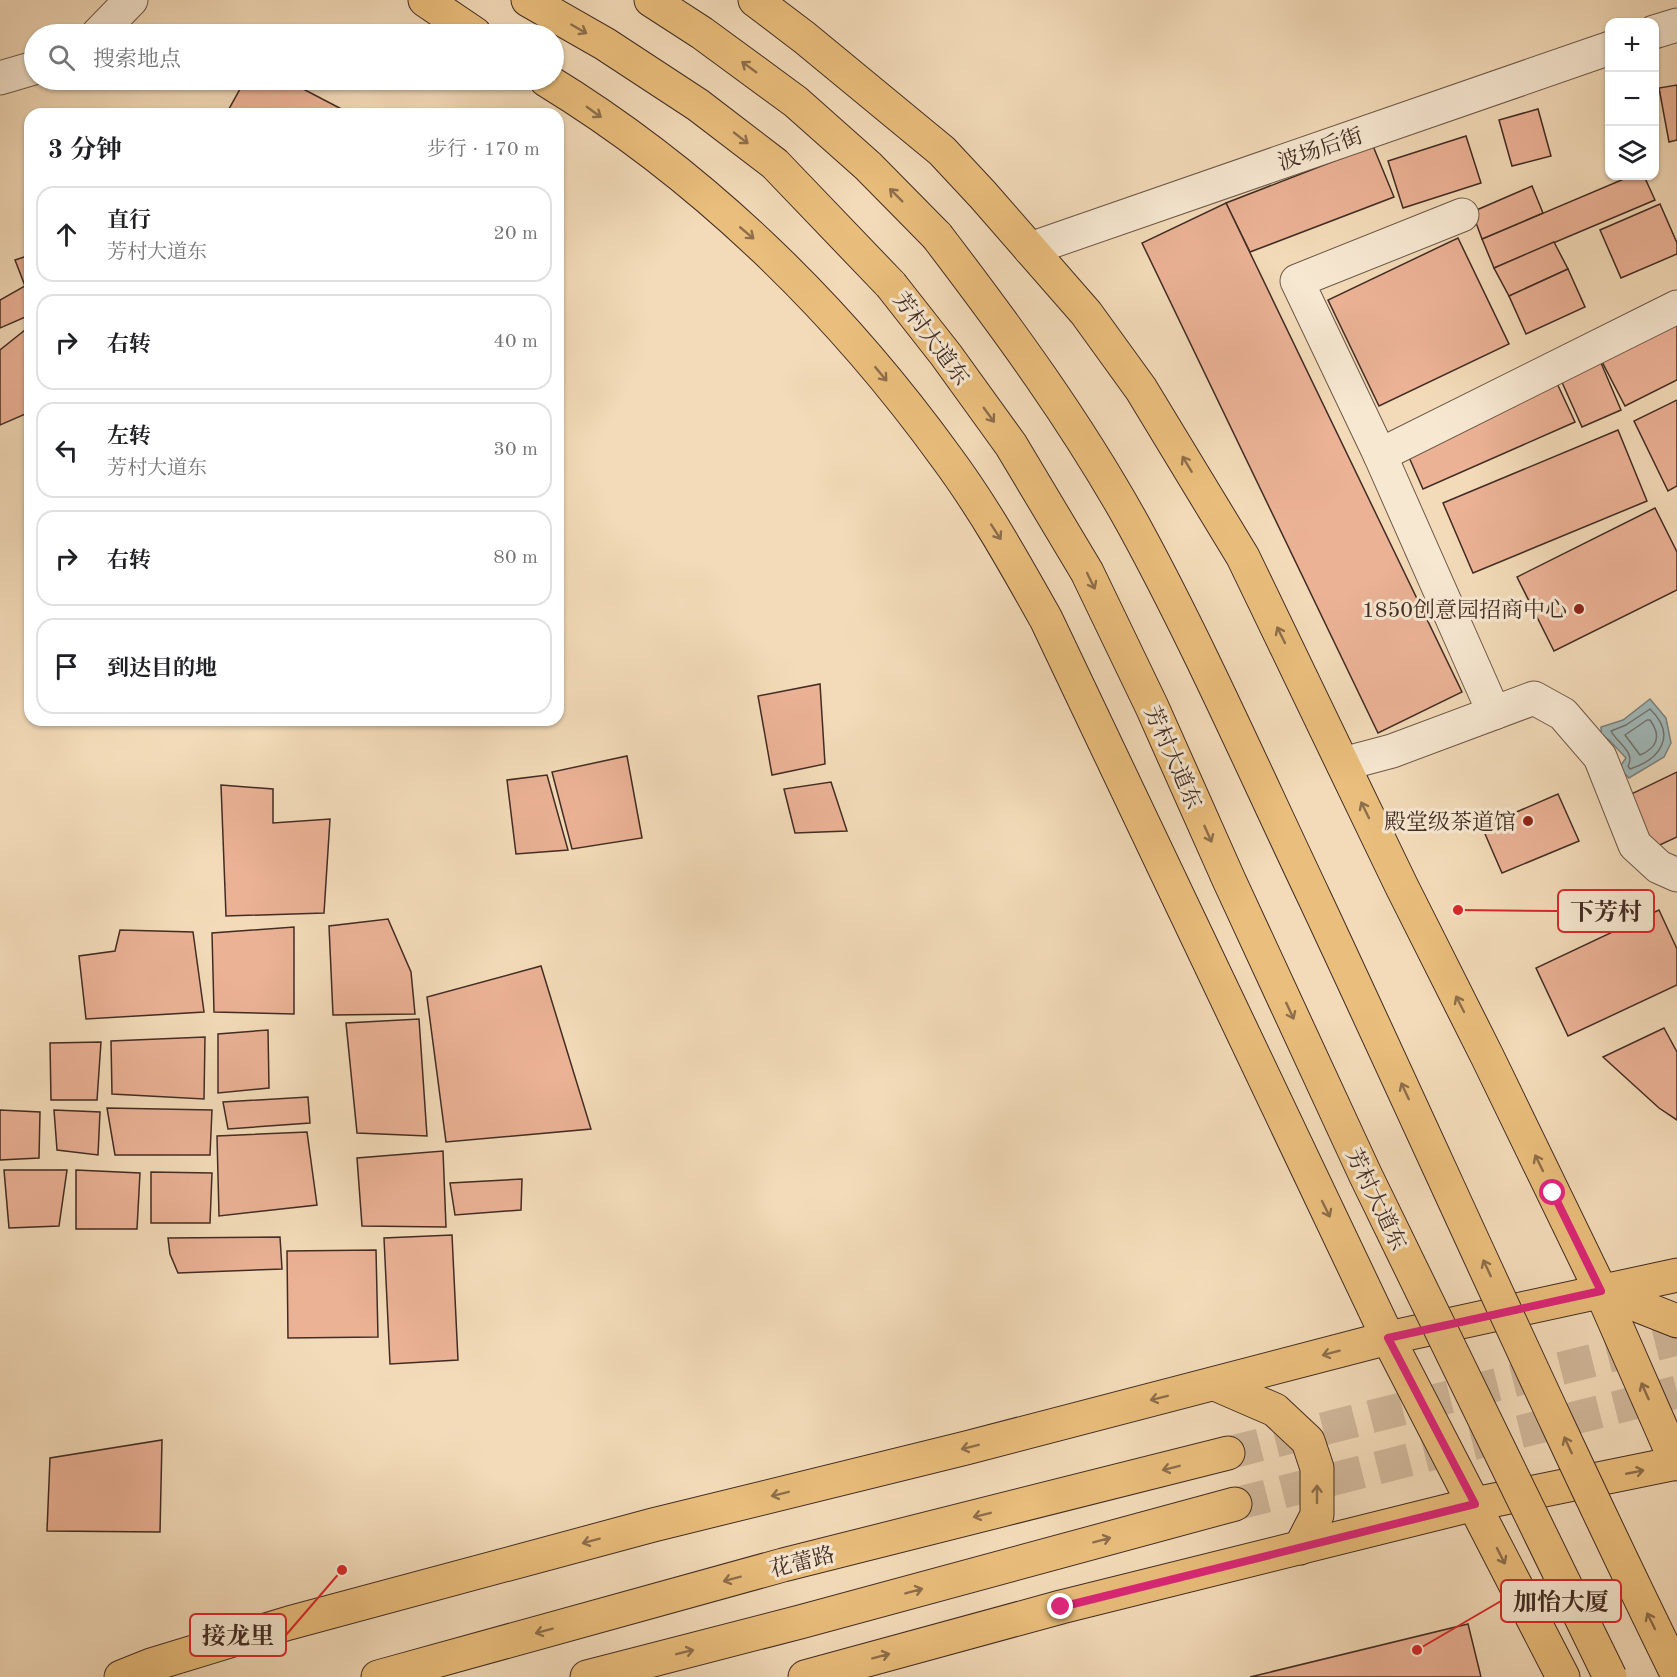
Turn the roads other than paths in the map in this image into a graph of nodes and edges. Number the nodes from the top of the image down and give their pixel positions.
1 (130, 0) edge
2 (425, 0) edge
3 (528, 0) edge
4 (651, 0) edge
5 (755, 0) edge
6 (107, 24) edge
7 (461, 24) edge
8 (1677, 25) edge
9 (1659, 31) edge
10 (1605, 50) edge
11 (24, 71) edge
12 (0, 78) edge
13 (562, 90) edge
14 (1462, 215) dead end
15 (1030, 249) junction
16 (1677, 307) edge
17 (1380, 455) junction
18 (1494, 713) junction
19 (1343, 764) junction
20 (1677, 875) edge
21 (1677, 1256) edge
22 (1677, 1275) edge
23 (1601, 1291) junction
24 (1677, 1321) edge
25 (1388, 1338) junction
26 (1215, 1384) junction
27 (1228, 1454) tunnel mouth
28 (1677, 1464) edge
29 (1234, 1504) tunnel mouth
30 (1475, 1504) junction
31 (1300, 1548) junction
32 (1677, 1674) edge
33 (121, 1677) edge
34 (378, 1677) edge
35 (587, 1677) edge
36 (805, 1677) edge
37 (1563, 1677) edge
38 (1610, 1677) edge

1 - 6 street
2 - 7 main road
3 -> 38 main road, 芳村大道东, bridge
32 -> 4 main road, bridge
5 - 15 main road
8 - 9 street
10 - 15 street, 波场后街
11 - 12 street
13 -> 25 main road
14 - 17 street
19 -> 15 main road
16 - 17 street
17 - 18 street
18 - 19 street
18 - 20 street
23 -> 19 main road
21 - 23 main road
22 - 23 main road
23 - 24 main road
23 - 25 main road
28 -> 23 main road
25 -> 26 main road
25 - 30 main road
31 -> 26 main road
26 -> 33 main road
27 -> 34 main road, 花蕾路
30 -> 28 main road
35 -> 29 main road
30 - 31 main road
30 -> 37 main road
36 -> 31 main road

